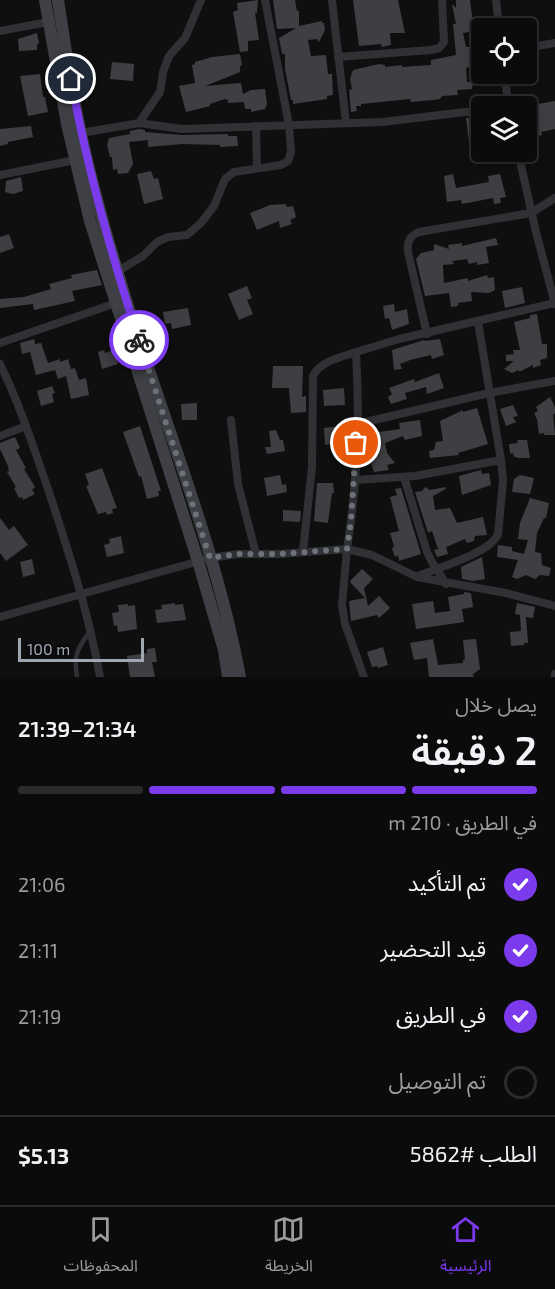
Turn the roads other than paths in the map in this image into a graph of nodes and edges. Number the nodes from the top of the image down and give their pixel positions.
1 (45, 0) edge
2 (58, 0) edge
3 (201, 0) edge
4 (265, 0) edge
5 (332, 0) edge
6 (442, 0) edge
7 (496, 0) edge
8 (498, 18) edge
9 (48, 22) junction
10 (0, 31) edge
11 (555, 42) edge
12 (537, 46) edge
13 (338, 57) junction
14 (471, 111) edge
15 (139, 123) junction
16 (346, 123) junction
17 (289, 125) junction
18 (256, 126) junction
19 (81, 133) junction
20 (75, 160) junction
21 (520, 162) edge
22 (257, 168) junction
23 (0, 175) edge
24 (555, 198) edge
25 (531, 213) junction
26 (118, 271) junction
27 (121, 302) junction
28 (555, 304) edge
29 (478, 322) junction
30 (427, 334) junction
31 (0, 343) edge
32 (356, 352) junction
33 (0, 364) edge
34 (555, 381) edge
35 (489, 393) junction
36 (231, 420) dead end
37 (357, 424) junction
38 (26, 426) junction
39 (0, 436) edge
40 (501, 460) junction
41 (404, 477) junction
42 (355, 480) junction
43 (347, 549) junction
44 (303, 552) junction
45 (256, 554) junction
46 (204, 560) junction
47 (436, 568) junction
48 (417, 577) junction
49 (446, 584) junction
50 (82, 595) junction
51 (555, 606) edge
52 (0, 617) edge
53 (91, 630) junction
54 (77, 677) edge
55 (100, 677) edge
56 (228, 677) edge
57 (240, 677) edge
58 (363, 677) edge

1 - 9 street
2 - 19 street
3 - 15 street
4 - 17 street
5 - 13 street
6 - 13 street
7 - 8 street
9 - 10 street
9 - 20 street
11 - 12 street
13 - 16 street
14 - 16 street
15 - 18 street
15 - 19 street
16 - 17 street
17 - 18 street
17 - 22 street
18 - 22 street
19 - 26 street
20 - 23 street
20 - 27 street
21 - 25 street
22 - 26 street
24 - 25 street
25 - 28 street
25 - 30 street
26 - 27 street
27 - 31 street
27 - 46 street
28 - 29 street
29 - 30 street
29 - 35 street
30 - 32 street
32 - 37 street
32 - 44 street
33 - 38 street
34 - 35 street
35 - 37 street
35 - 40 street
36 - 45 street
37 - 42 street
38 - 39 street
38 - 50 street
40 - 41 street
40 - 47 street
41 - 42 street
41 - 47 street
42 - 43 street
43 - 44 street
43 - 48 street
43 - 58 street
44 - 45 street
45 - 46 street
46 - 50 street
46 - 56 street
46 - 57 street
47 - 48 street
47 - 49 street
48 - 49 street
49 - 51 street
50 - 52 street
50 - 53 street
53 - 54 lane
53 - 55 street

